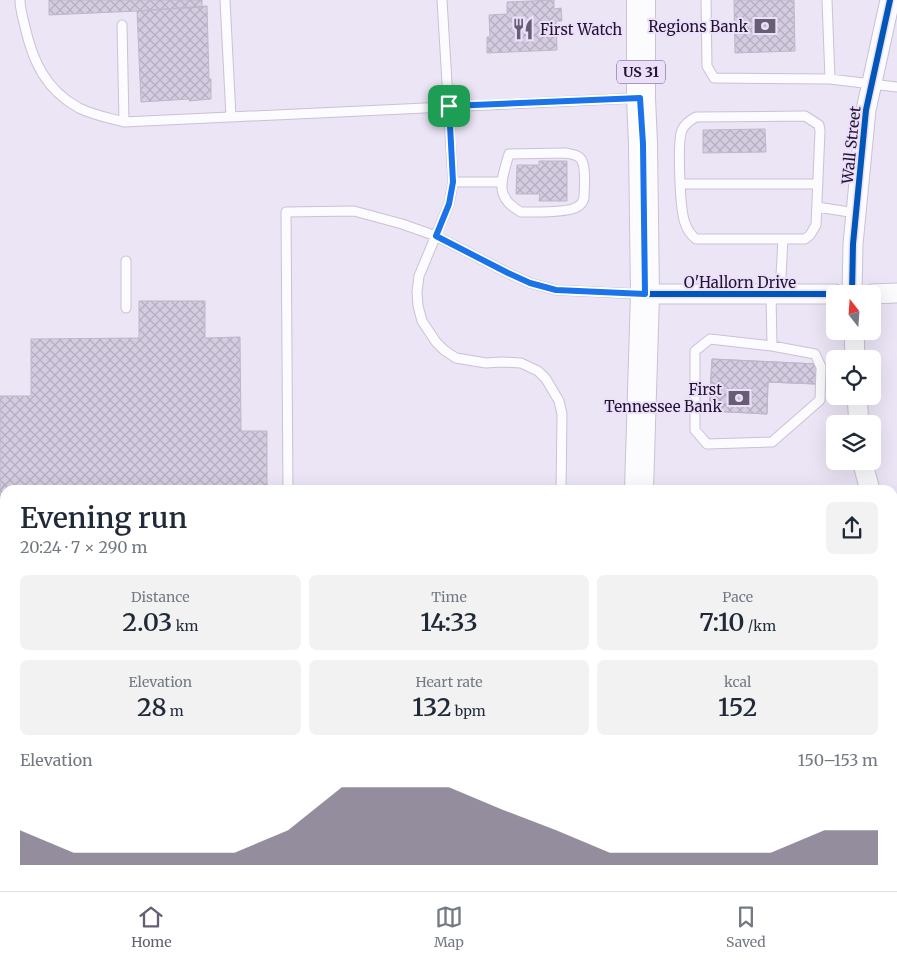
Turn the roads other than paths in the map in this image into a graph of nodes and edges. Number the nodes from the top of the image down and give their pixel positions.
1 (20, 0) edge
2 (225, 0) edge
3 (442, 0) edge
4 (641, 0) edge
5 (706, 0) edge
6 (827, 0) edge
7 (890, 0) edge
8 (122, 25) dead end
9 (830, 79) junction
10 (872, 83) junction
11 (897, 87) edge
12 (640, 98) junction
13 (449, 106) junction
14 (231, 117) junction
15 (124, 122) junction
16 (453, 182) junction
17 (502, 182) junction
18 (680, 184) junction
19 (818, 184) junction
20 (817, 207) junction
21 (856, 213) junction
22 (436, 236) junction
23 (783, 239) junction
24 (126, 261) dead end
25 (852, 285) edge
26 (897, 293) edge
27 (645, 294) junction
28 (776, 294) junction
29 (826, 294) edge
30 (881, 294) edge
31 (126, 308) dead end
32 (772, 346) junction
33 (864, 470) edge
34 (288, 485) edge
35 (561, 485) edge
36 (639, 485) edge
37 (869, 485) edge

1 - 15 lane
2 - 14 lane
3 - 13 lane
4 - 12 main road, US 31
5 - 9 lane
6 - 9 lane
7 - 10 street, Wall Street
8 - 15 lane
9 - 10 lane
10 - 11 lane
10 - 21 street, Wall Street
12 - 13 lane
12 - 27 main road, US 31
13 - 14 lane
13 - 16 lane
14 - 15 lane
16 - 17 lane
16 - 22 lane
17 - 17 lane
18 - 19 lane
18 - 19 lane
18 - 23 lane
19 - 20 lane
20 - 21 lane
20 - 23 lane
21 - 25 street, Wall Street
22 - 27 lane
22 - 34 lane
22 - 35 lane
23 - 28 lane
24 - 31 lane
26 - 30 street
27 - 28 street, O'Hallorn Drive
27 - 36 main road, US 31
28 - 29 street, O'Hallorn Drive
28 - 32 lane
32 - 32 lane
33 - 37 street

